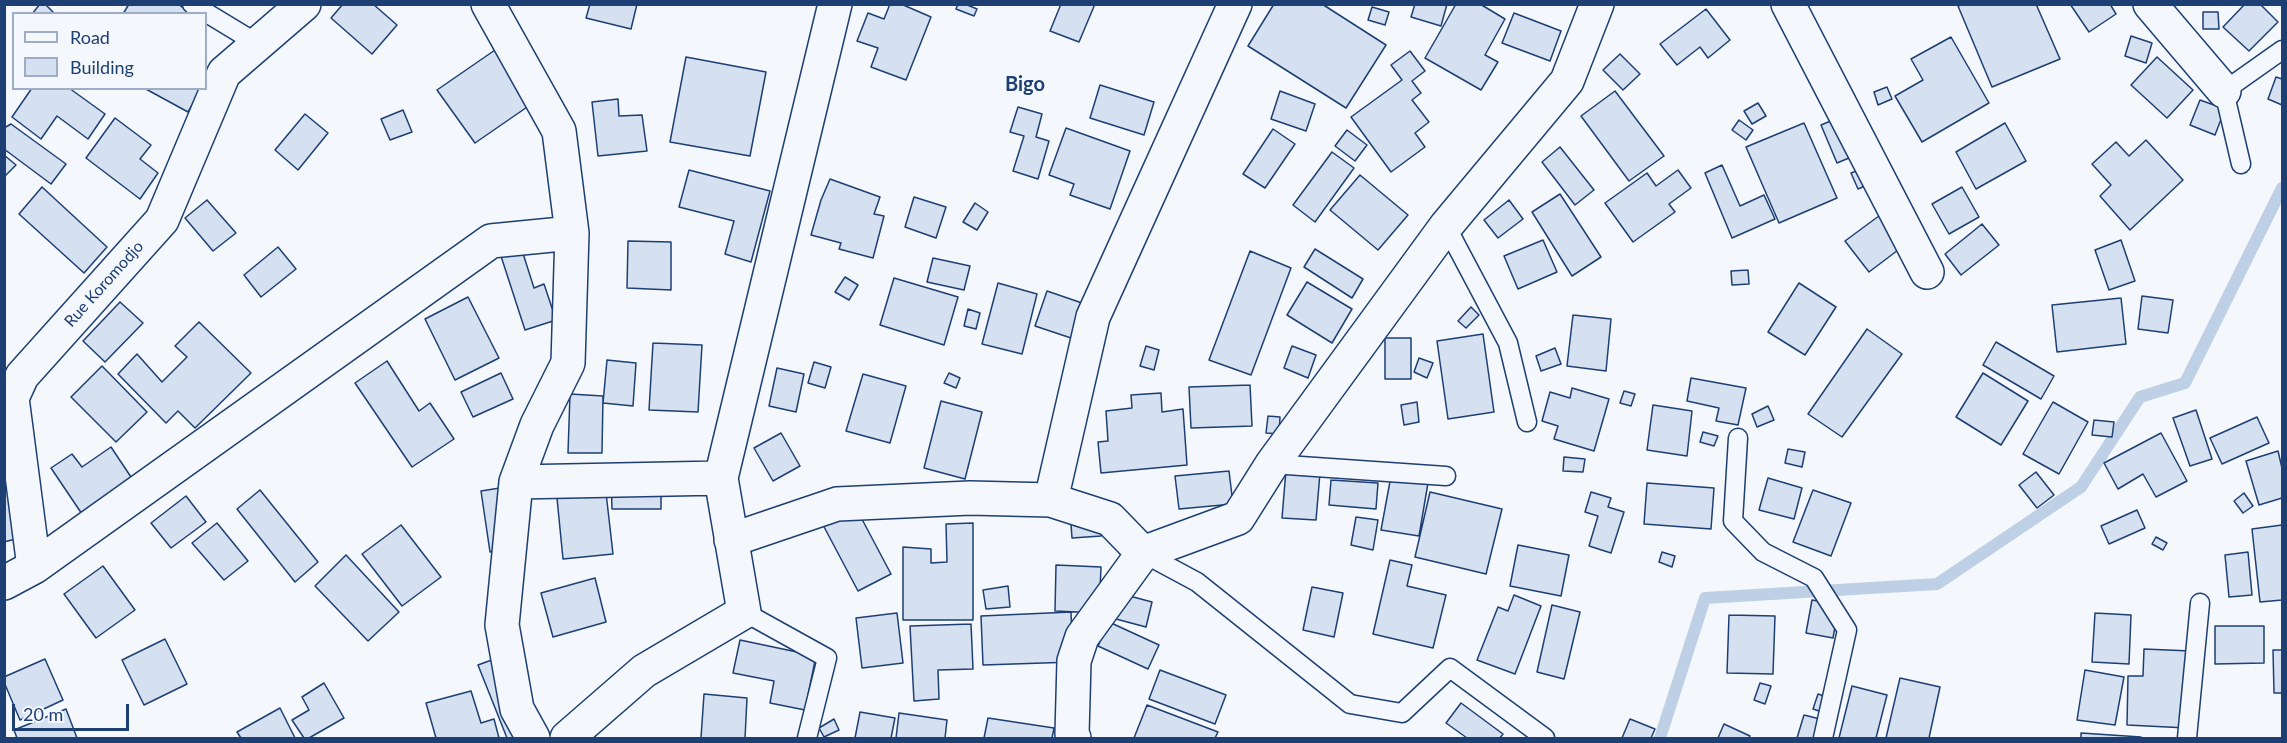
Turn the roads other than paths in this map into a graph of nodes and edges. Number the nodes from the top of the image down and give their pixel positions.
1 (192, 4) edge
2 (304, 4) edge
3 (488, 4) edge
4 (835, 4) edge
5 (1235, 4) edge
6 (1597, 4) edge
7 (1788, 4) edge
8 (2150, 4) edge
9 (205, 12) edge
10 (207, 13) edge
11 (258, 44) junction
12 (2283, 50) edge
13 (2224, 91) junction
14 (2241, 164) dead end
15 (1446, 226) junction
16 (572, 233) junction
17 (1927, 272) dead end
18 (14, 370) edge
19 (1527, 422) dead end
20 (1738, 438) dead end
21 (1272, 464) junction
22 (1446, 476) dead end
23 (721, 478) junction
24 (516, 482) junction
25 (1051, 500) junction
26 (731, 540) junction
27 (1143, 553) junction
28 (34, 567) junction
29 (4, 583) edge
30 (2200, 603) dead end
31 (744, 612) junction
32 (533, 738) edge
33 (567, 738) edge
34 (807, 738) edge
35 (1074, 738) edge
36 (1545, 738) edge
37 (1823, 738) edge
38 (2187, 738) edge

1 - 9 lane
2 - 11 street, Rue Koromodjo
3 - 16 street
4 - 23 street
5 - 25 street
6 - 15 street
7 - 17 street
8 - 13 street
10 - 11 lane
11 - 18 street, Rue Koromodjo
12 - 13 lane
13 - 14 lane
15 - 19 lane
15 - 21 street
16 - 24 street
16 - 28 street
18 - 28 street, Rue Koromodjo
20 - 37 lane
21 - 22 lane
21 - 27 street
23 - 24 street
23 - 26 street
24 - 32 street
25 - 26 street
25 - 27 street
26 - 31 street
27 - 35 street
27 - 36 lane
28 - 29 street
30 - 38 lane
31 - 33 street
31 - 34 lane

